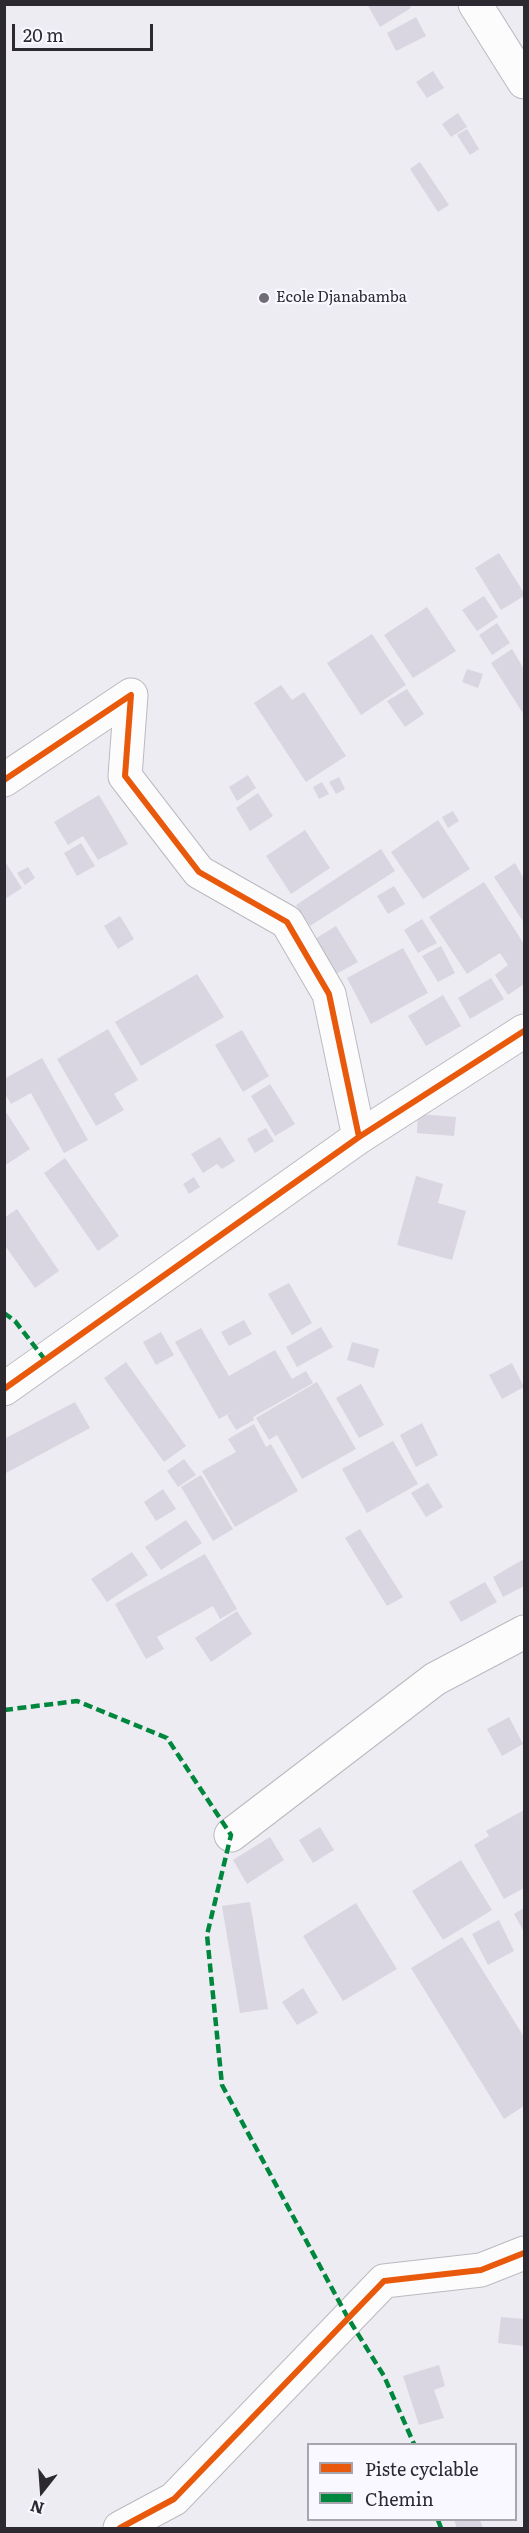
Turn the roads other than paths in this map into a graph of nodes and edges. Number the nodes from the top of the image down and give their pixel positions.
1 (475, 4) edge
2 (525, 82) edge
3 (4, 780) edge
4 (525, 1031) edge
5 (360, 1137) junction
6 (4, 1389) edge
7 (525, 1632) edge
8 (231, 1835) dead end
9 (525, 2253) edge
10 (120, 2529) edge

1 - 2 street
3 - 5 street
4 - 5 street
5 - 6 street
7 - 8 street
9 - 10 street

